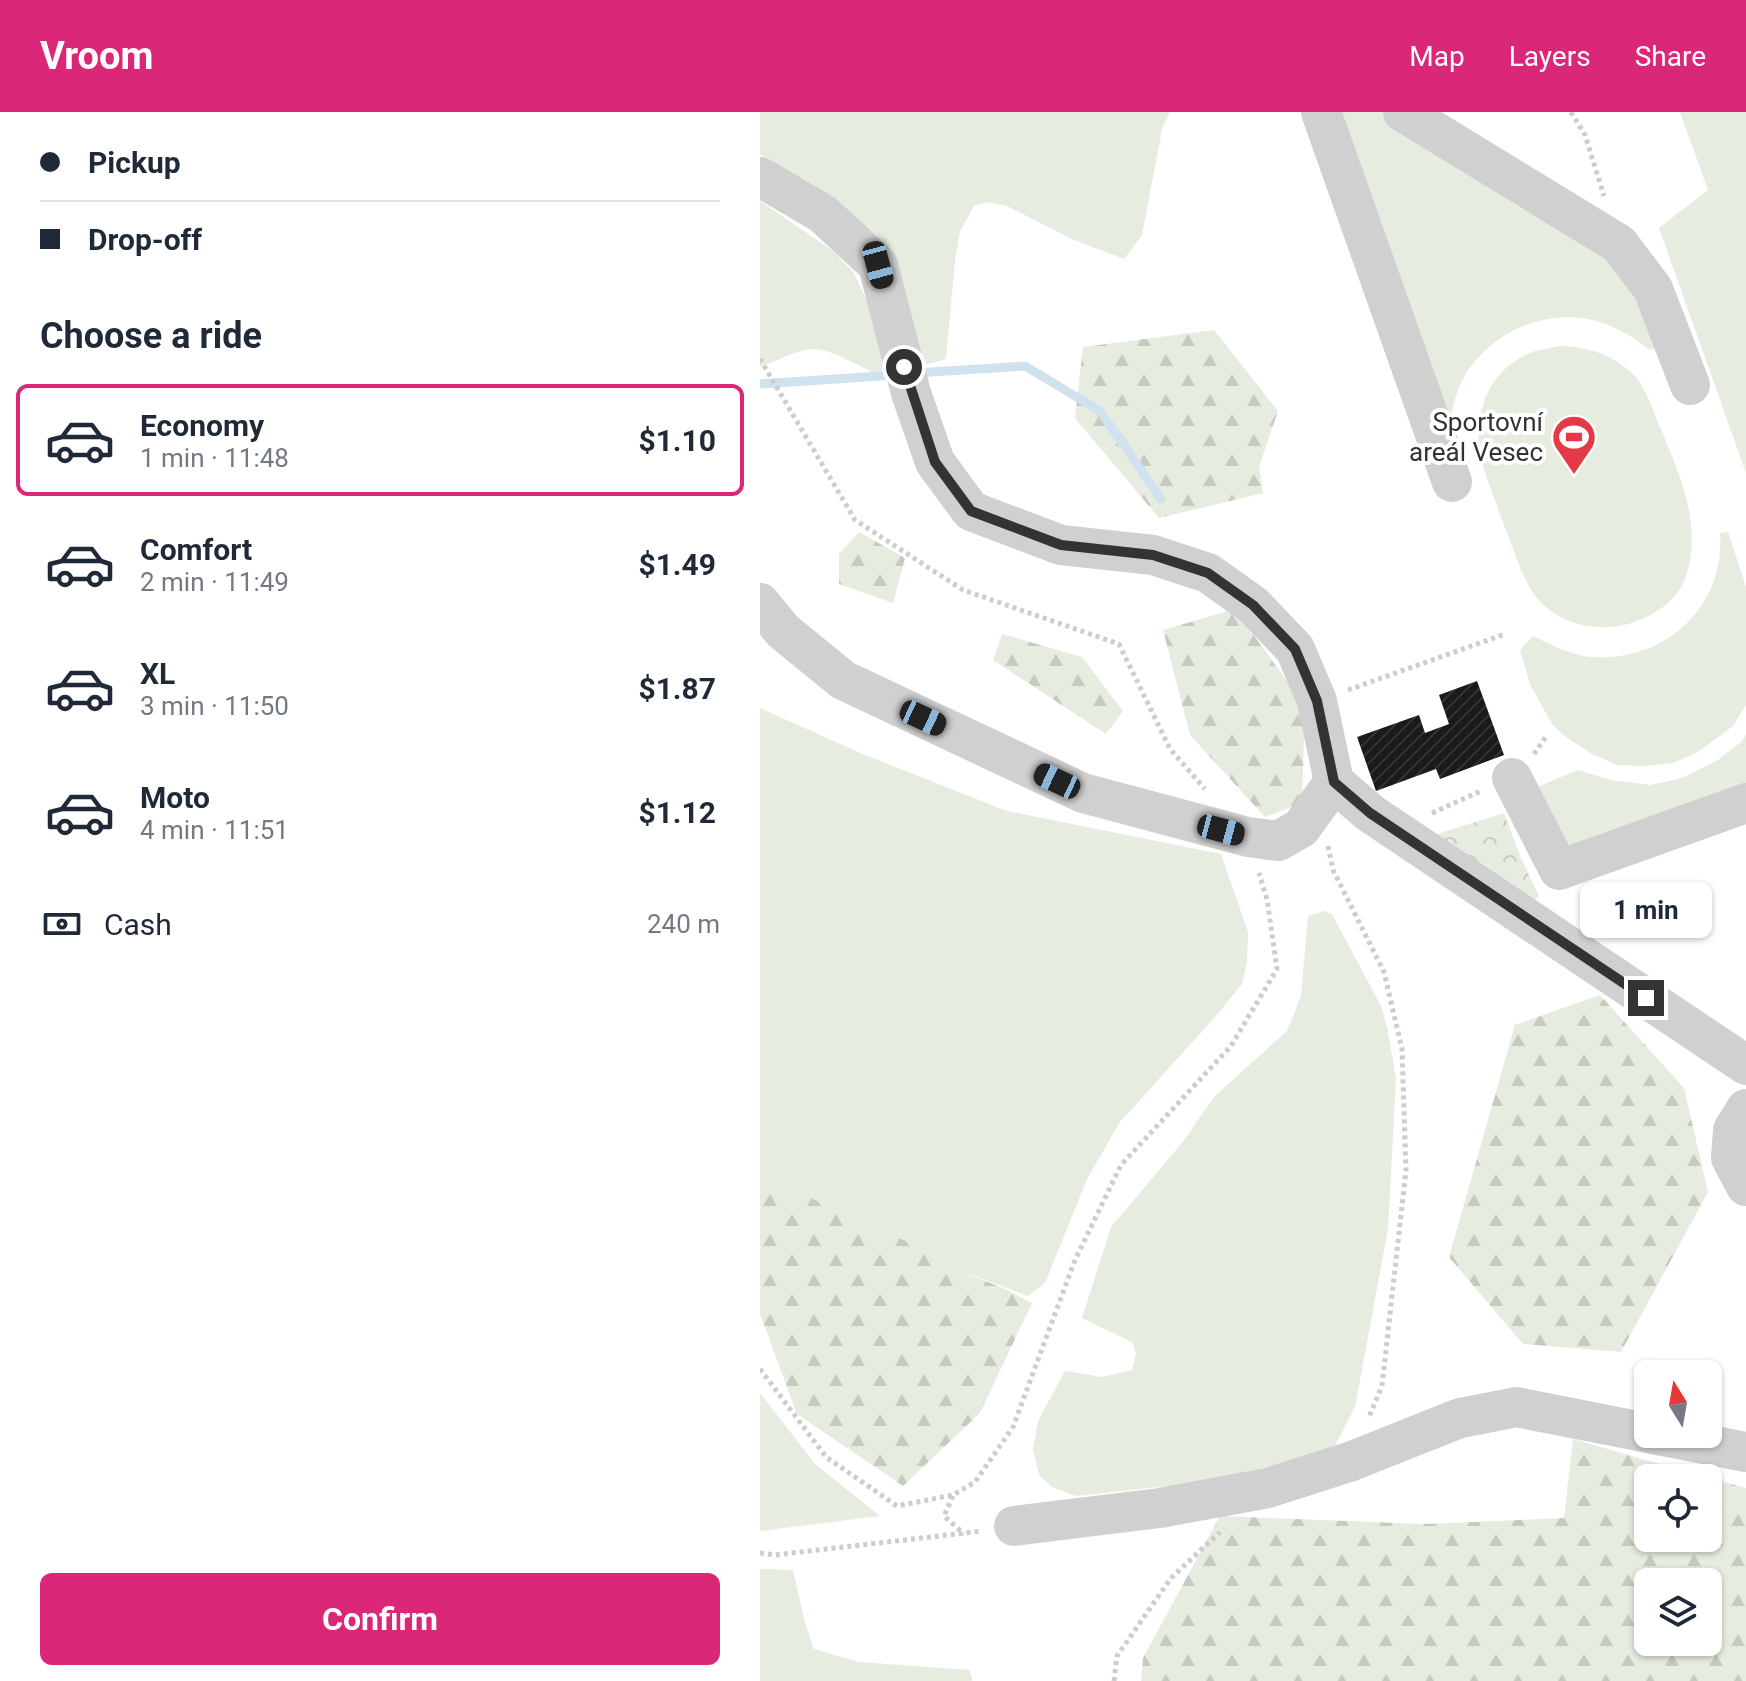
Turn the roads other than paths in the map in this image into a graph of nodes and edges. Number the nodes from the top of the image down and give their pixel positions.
1 (1321, 112) edge
2 (1403, 112) edge
3 (760, 177) edge
4 (1690, 385) dead end
5 (1452, 482) dead end
6 (760, 603) edge
7 (1512, 778) dead end
8 (1326, 792) junction
9 (1746, 803) edge
10 (1746, 1065) edge
11 (1746, 1109) edge
12 (1746, 1186) edge
13 (1634, 1431) edge
14 (1722, 1448) edge
15 (1746, 1452) edge
16 (1014, 1526) road end

1 - 5 street
2 - 4 street
3 - 8 street
6 - 8 street
7 - 9 street
8 - 10 street
11 - 12 street
13 - 16 street
14 - 15 street

